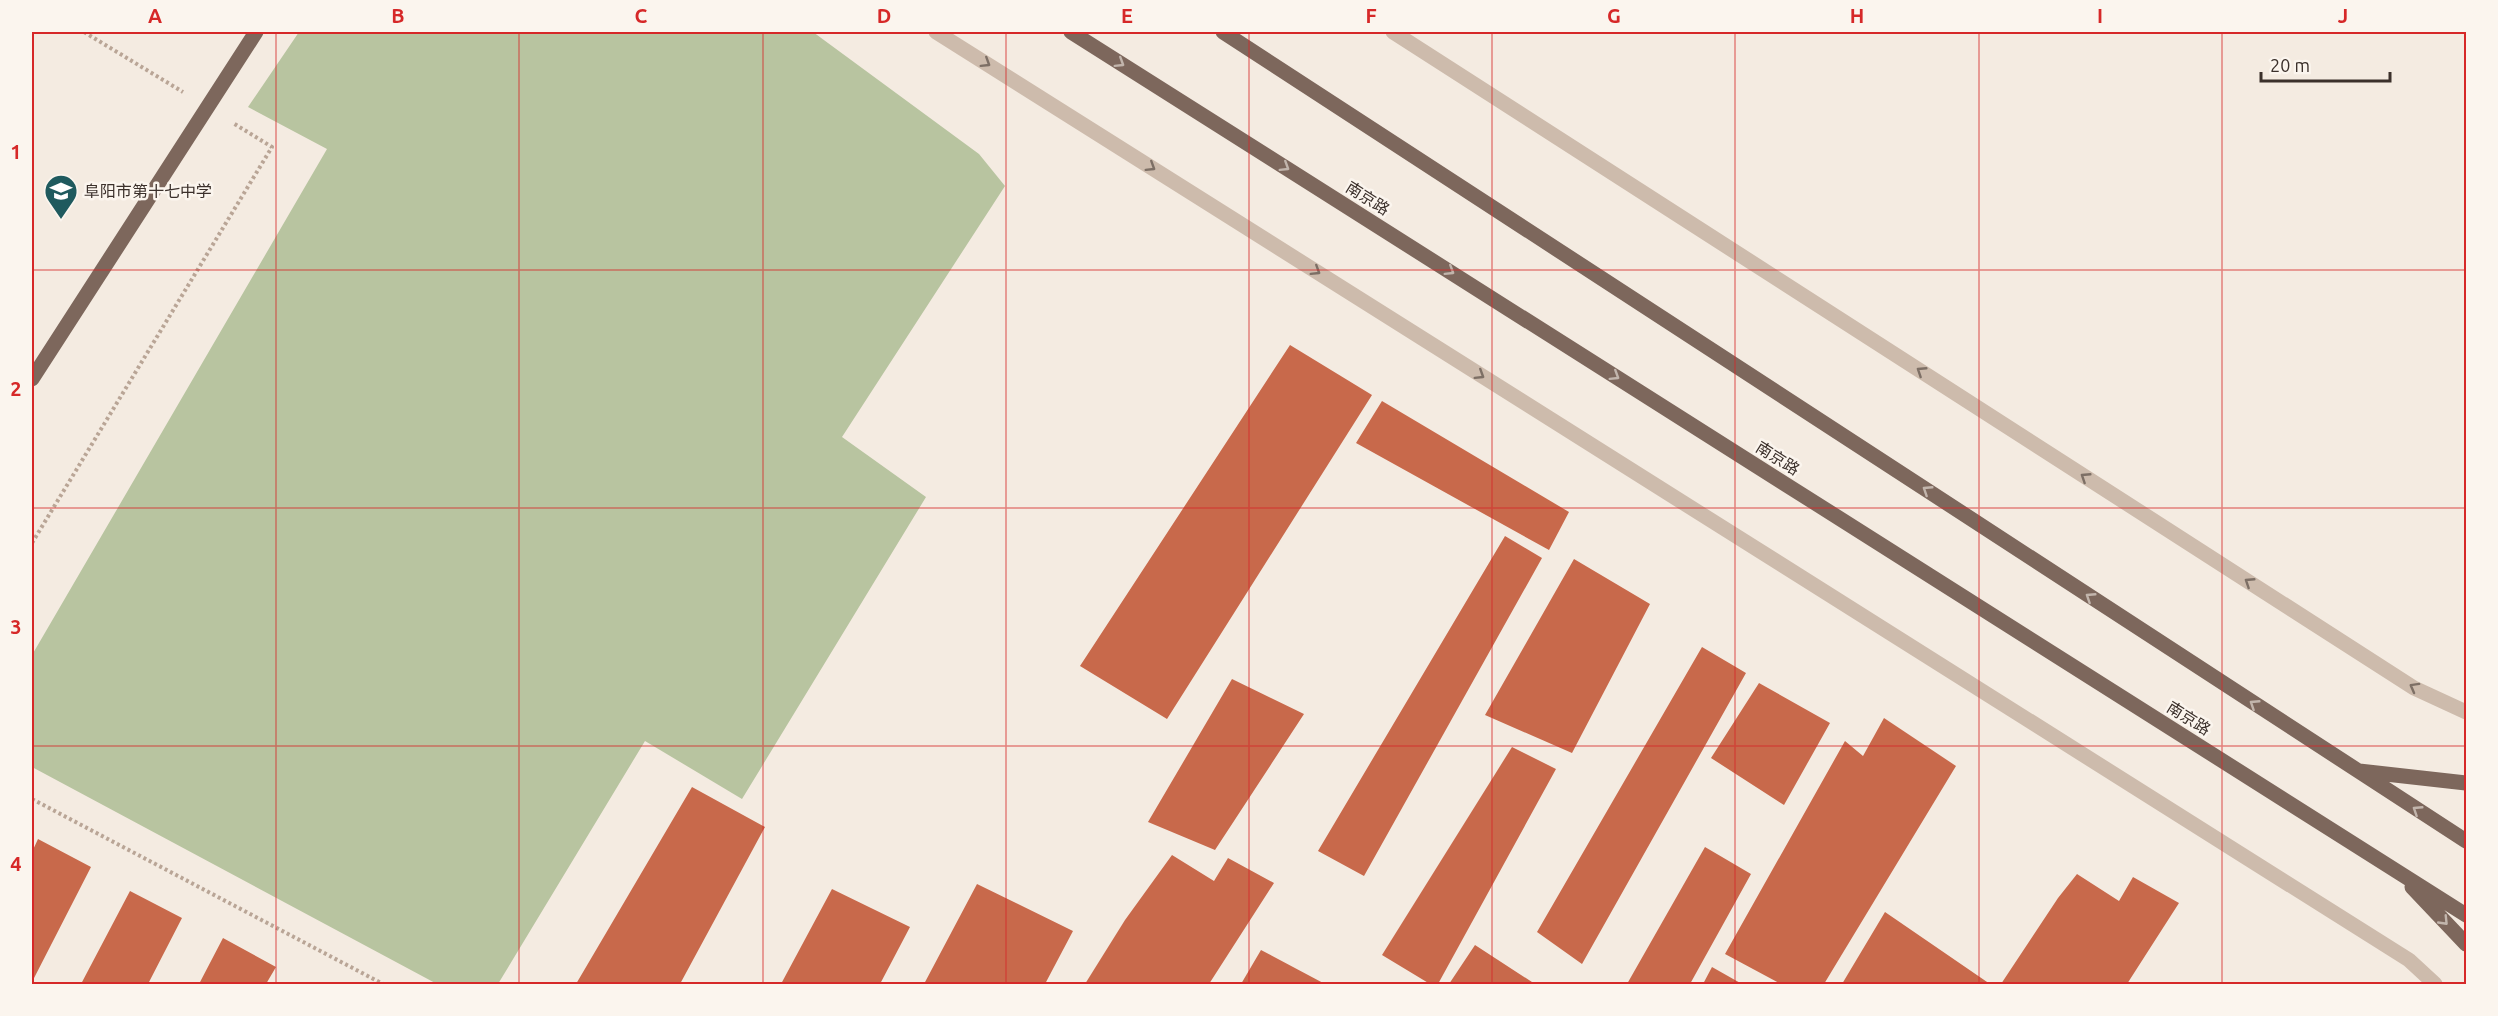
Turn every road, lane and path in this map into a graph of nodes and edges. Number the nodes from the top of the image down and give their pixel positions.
1 (84, 32) edge
2 (256, 32) edge
3 (936, 32) edge
4 (1071, 32) edge
5 (1223, 32) edge
6 (1393, 32) edge
7 (207, 107) junction
8 (32, 379) edge
9 (32, 543) edge
10 (2466, 712) edge
11 (2356, 770) junction
12 (2466, 783) edge
13 (32, 799) edge
14 (2466, 841) edge
15 (2393, 868) junction
16 (2466, 915) edge
17 (2466, 944) edge
18 (383, 984) edge
19 (2435, 984) edge

1 - 7 path
2 - 7 main road
3 -> 19 street
4 -> 15 main road, 南京路
11 -> 5 main road
10 -> 6 street
7 - 8 main road
7 - 9 path
11 - 12 main road
14 -> 11 main road
13 - 18 path
15 - 16 main road, 南京路
15 -> 17 main road

